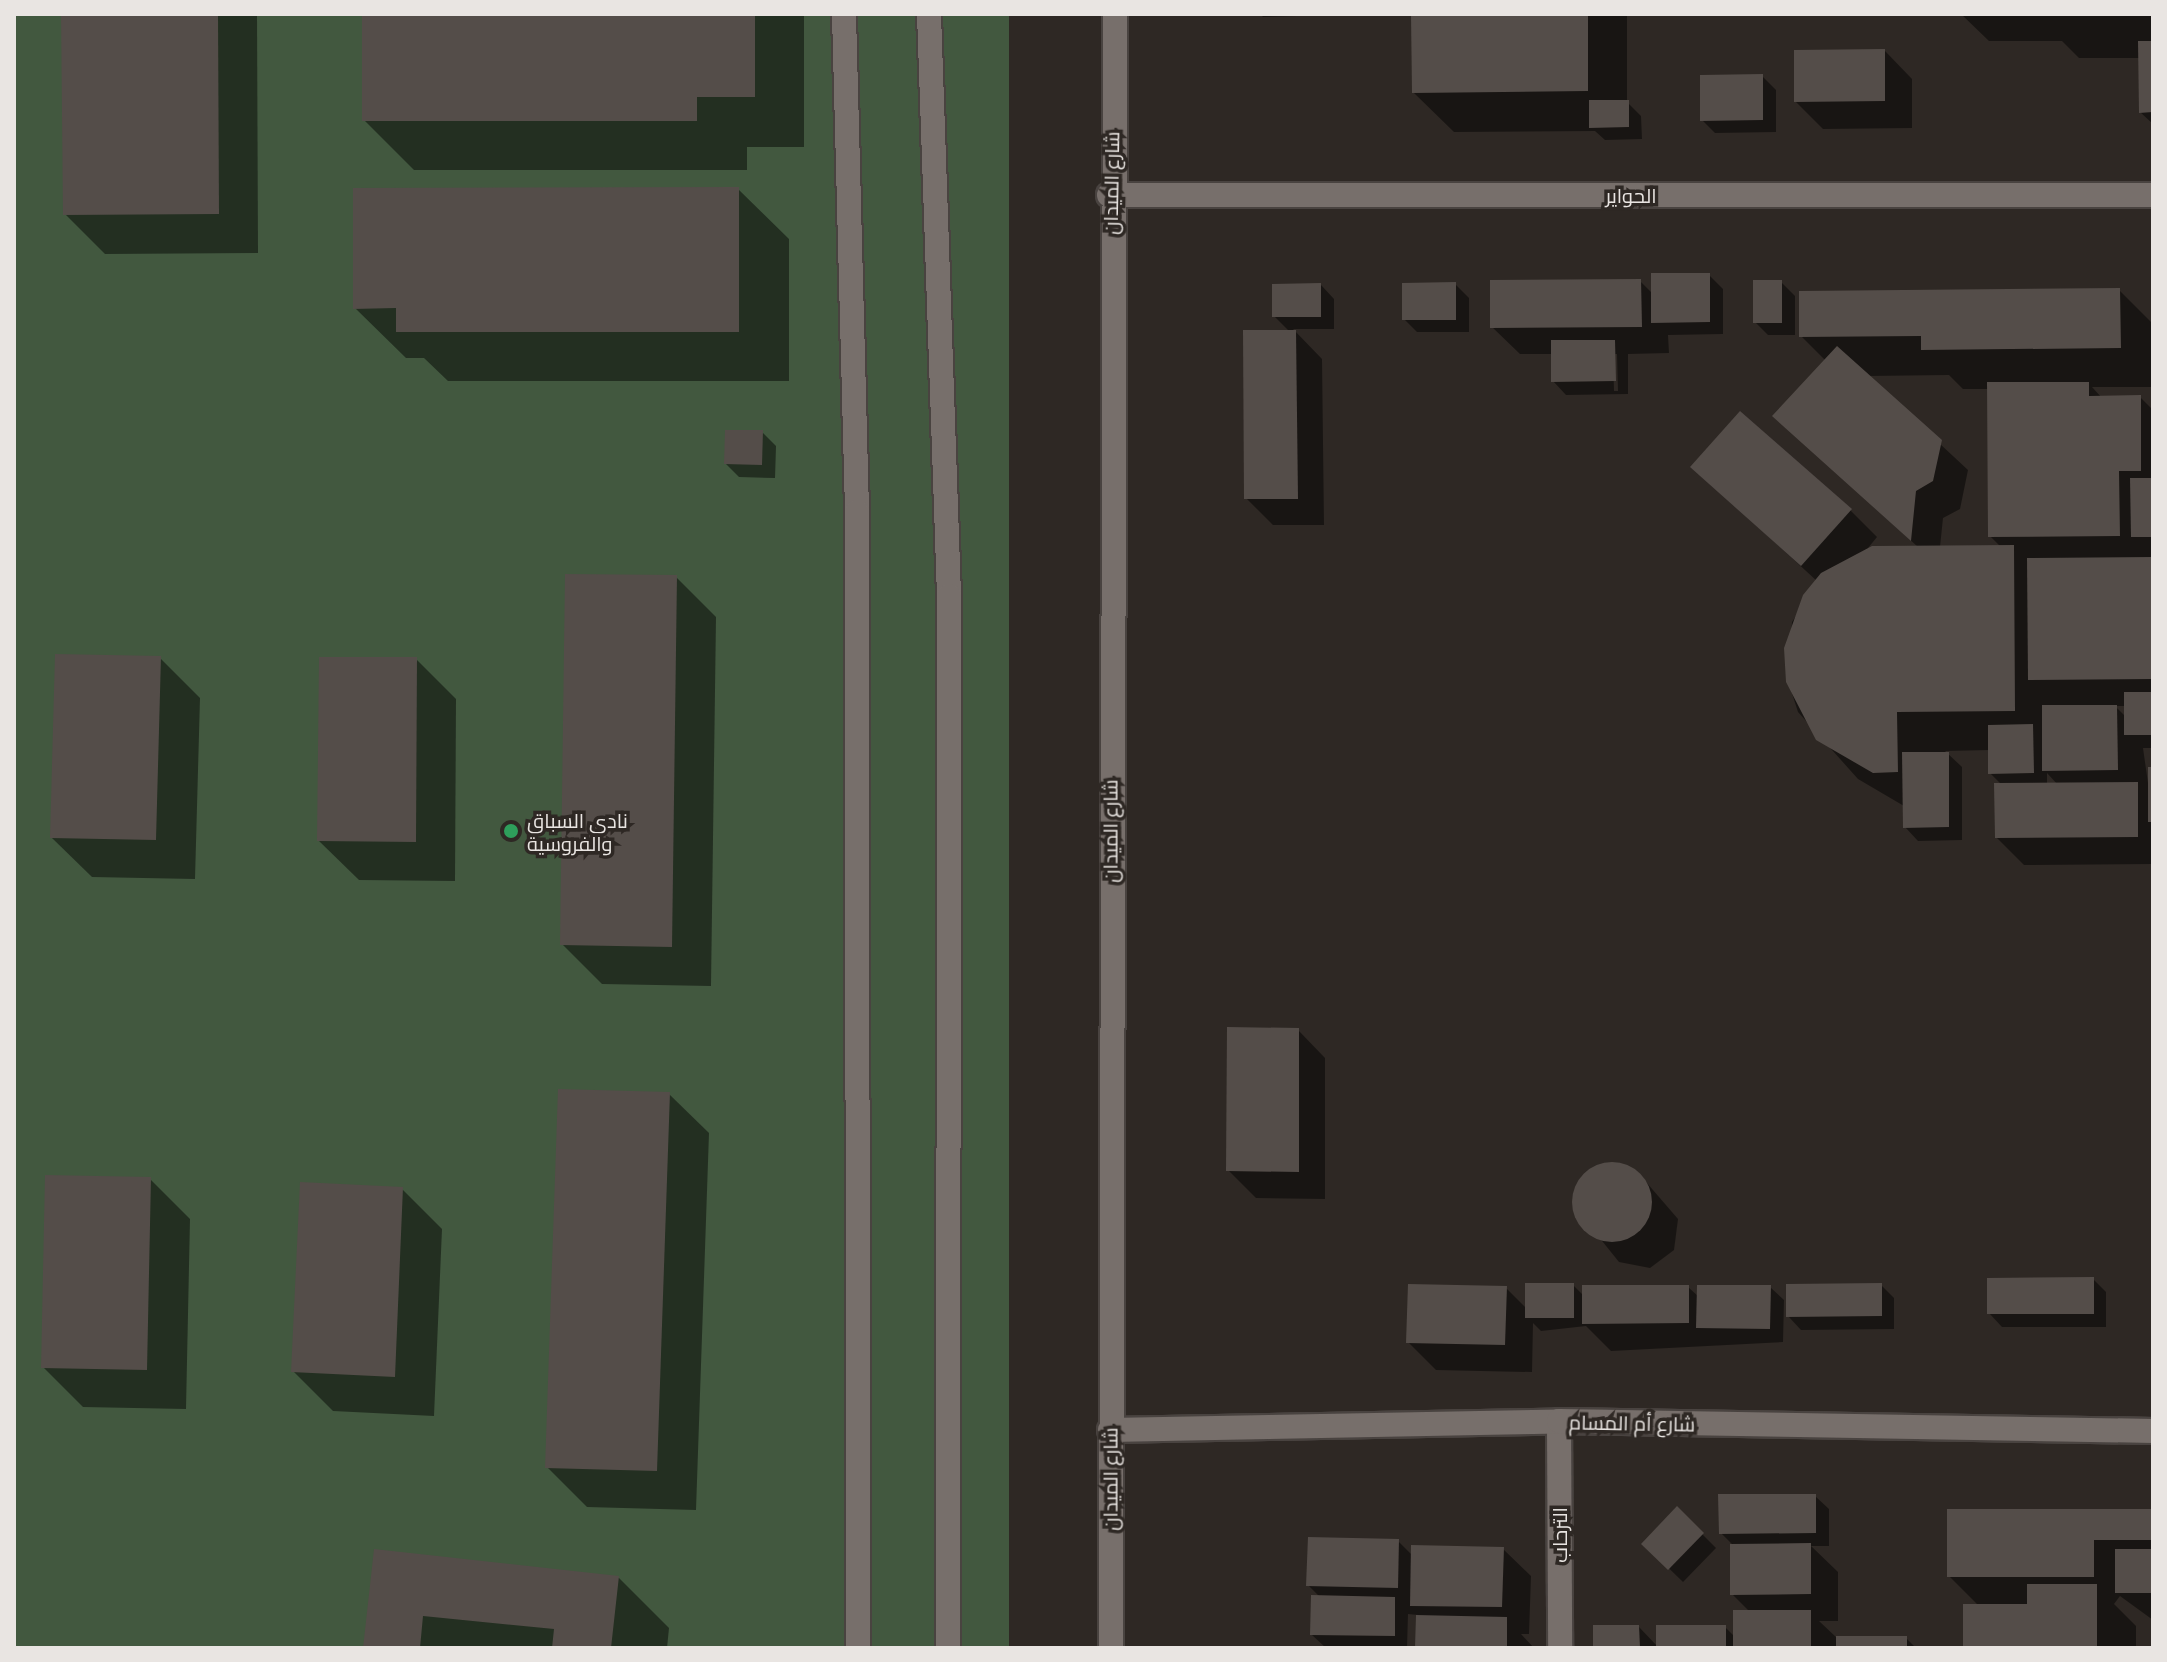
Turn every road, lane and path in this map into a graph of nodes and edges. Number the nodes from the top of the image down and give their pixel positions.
1 (844, 14) edge
2 (929, 14) edge
3 (1115, 14) edge
4 (1109, 195) junction
5 (2153, 195) edge
6 (1559, 1421) junction
7 (1110, 1430) junction
8 (2153, 1431) edge
9 (858, 1648) edge
10 (948, 1648) edge
11 (1111, 1648) edge
12 (1560, 1648) edge

1 - 9 street
2 - 10 street
3 - 4 street, شارع الميدان
4 - 5 street, الحواير
4 - 7 street, شارع الميدان
6 - 7 street, شارع أم المسام
6 - 8 street, شارع أم المسام
6 - 12 street, الترحاب
7 - 11 street, شارع الميدان

